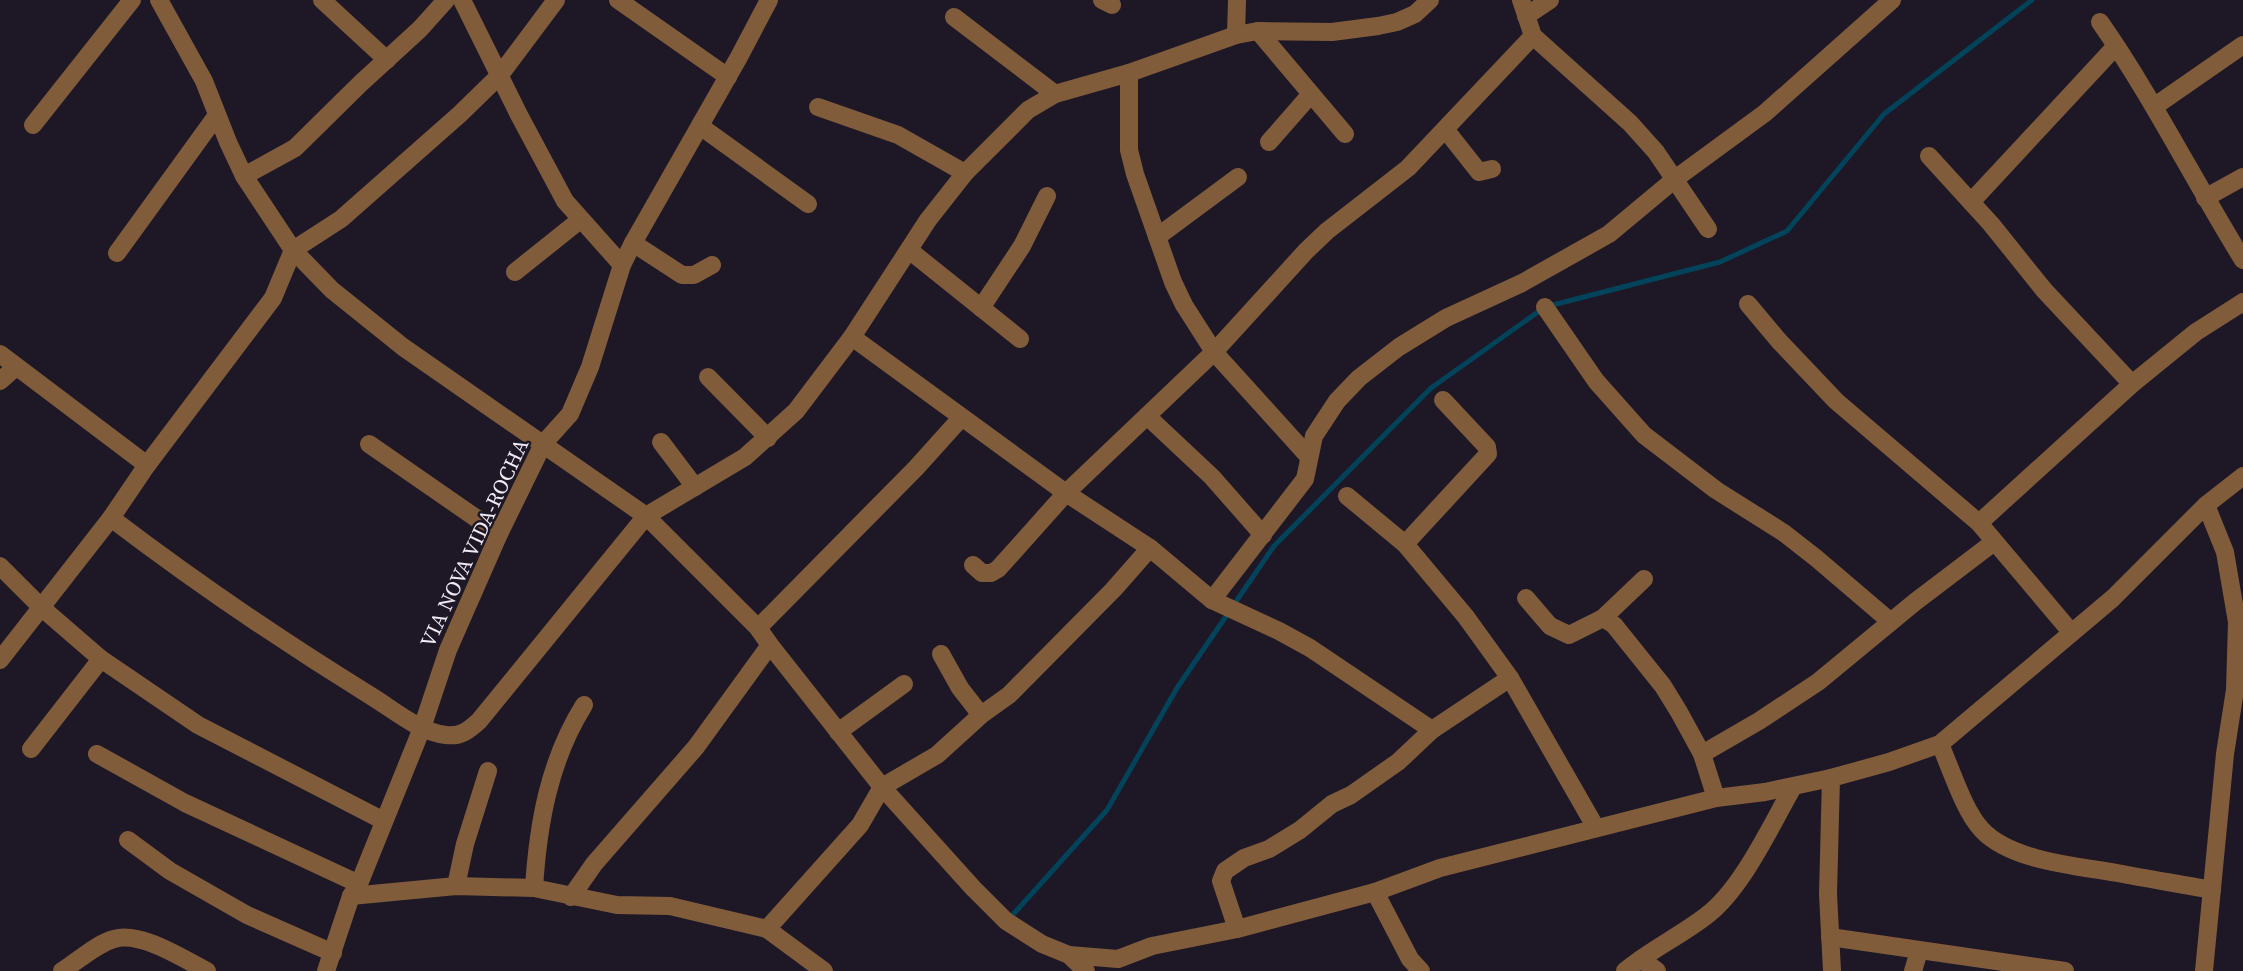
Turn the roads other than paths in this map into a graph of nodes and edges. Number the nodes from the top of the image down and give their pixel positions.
1 (132, 0) edge
2 (159, 0) edge
3 (323, 0) edge
4 (446, 0) edge
5 (462, 0) edge
6 (556, 0) edge
7 (618, 0) edge
8 (769, 0) edge
9 (1237, 0) edge
10 (1430, 0) edge
11 (1550, 0) edge
12 (1892, 0) edge
13 (1523, 8) edge
14 (954, 17) dead end
15 (2100, 22) dead end
16 (1258, 31) junction
17 (1236, 35) junction
18 (1533, 36) junction
19 (2243, 45) edge
20 (2116, 46) junction
21 (387, 60) junction
22 (1129, 73) junction
23 (499, 75) junction
24 (728, 77) junction
25 (1055, 94) junction
26 (1311, 94) junction
27 (2155, 106) junction
28 (818, 107) dead end
29 (217, 115) junction
30 (33, 125) dead end
31 (700, 126) junction
32 (1445, 129) junction
33 (1345, 134) dead end
34 (1269, 142) dead end
35 (1929, 156) dead end
36 (1492, 169) dead end
37 (965, 173) junction
38 (244, 176) junction
39 (1238, 177) dead end
40 (2243, 177) edge
41 (1675, 179) junction
42 (1047, 196) dead end
43 (2205, 198) junction
44 (1971, 202) junction
45 (808, 204) dead end
46 (580, 220) junction
47 (1708, 229) dead end
48 (1157, 237) junction
49 (633, 243) junction
50 (293, 250) junction
51 (909, 250) junction
52 (117, 253) dead end
53 (2243, 260) edge
54 (622, 265) junction
55 (712, 265) dead end
56 (515, 272) dead end
57 (2243, 302) edge
58 (1748, 304) dead end
59 (981, 307) junction
60 (1545, 307) dead end
61 (852, 337) junction
62 (1020, 339) dead end
63 (1214, 352) junction
64 (0, 354) edge
65 (16, 367) junction
66 (708, 377) dead end
67 (0, 382) edge
68 (2132, 384) junction
69 (1443, 400) dead end
70 (1147, 416) junction
71 (961, 418) junction
72 (768, 438) junction
73 (661, 442) dead end
74 (369, 444) dead end
75 (544, 444) junction
76 (1309, 457) junction
77 (147, 464) junction
78 (2243, 476) edge
79 (695, 487) junction
80 (1066, 493) junction
81 (1347, 496) dead end
82 (2206, 505) junction
83 (646, 516) junction
84 (111, 518) junction
85 (1979, 523) junction
86 (499, 534) junction
87 (1263, 535) junction
88 (1994, 542) junction
89 (1405, 544) junction
90 (1150, 548) junction
91 (973, 565) dead end
92 (0, 566) edge
93 (1644, 579) dead end
94 (1526, 598) dead end
95 (1212, 600) junction
96 (42, 608) junction
97 (1602, 618) junction
98 (1891, 622) junction
99 (758, 628) junction
100 (2071, 632) junction
101 (770, 645) junction
102 (941, 654) dead end
103 (101, 659) junction
104 (0, 660) edge
105 (1510, 678) junction
106 (904, 684) dead end
107 (583, 705) dead end
108 (981, 715) junction
109 (422, 728) junction
110 (1432, 730) junction
111 (838, 732) junction
112 (1940, 744) junction
113 (31, 749) dead end
114 (97, 754) dead end
115 (1702, 754) junction
116 (488, 771) dead end
117 (1831, 778) junction
118 (882, 787) junction
119 (1793, 787) junction
120 (1716, 798) junction
121 (384, 821) junction
122 (1596, 828) junction
123 (128, 840) dead end
124 (456, 886) junction
125 (534, 888) junction
126 (355, 890) junction
127 (2211, 890) junction
128 (1375, 892) junction
129 (571, 897) junction
130 (767, 929) junction
131 (1237, 929) junction
132 (1830, 937) junction
133 (1919, 951) junction
134 (333, 953) junction
135 (1069, 956) junction
136 (1641, 959) junction
137 (2054, 970) edge
138 (62, 971) edge
139 (206, 971) edge
140 (326, 971) edge
141 (824, 971) edge
142 (1086, 971) edge
143 (1421, 971) edge
144 (1625, 971) edge
145 (1657, 971) edge
146 (1832, 971) edge
147 (1913, 971) edge
148 (2204, 971) edge

1 - 30 street
2 - 29 street
3 - 21 street
4 - 21 street
5 - 23 street
6 - 23 street
7 - 24 street
8 - 24 street, VIA NOVA VIDA-ROCHA
9 - 17 street
10 - 16 street
11 - 13 street
12 - 41 street
13 - 18 street
14 - 25 street
15 - 20 street
16 - 17 street
16 - 26 street
17 - 22 street
18 - 32 street
18 - 41 street
19 - 27 street
20 - 27 street
20 - 44 street
21 - 38 street
22 - 25 street
22 - 48 street
23 - 46 street
23 - 50 street
24 - 31 street, VIA NOVA VIDA-ROCHA
25 - 37 street
26 - 33 street
26 - 34 street
27 - 43 street
28 - 37 street
29 - 38 street
29 - 52 street
31 - 45 street
31 - 49 street, VIA NOVA VIDA-ROCHA
32 - 36 street
32 - 63 street
35 - 44 street
37 - 51 street
38 - 50 street
39 - 48 street
40 - 43 street
41 - 47 street
41 - 76 street
42 - 59 street
43 - 53 street
44 - 68 street
46 - 54 street
46 - 56 street
48 - 63 street
49 - 54 street, VIA NOVA VIDA-ROCHA
49 - 55 street
50 - 75 street
50 - 77 street
51 - 59 street
51 - 61 street
54 - 75 street, VIA NOVA VIDA-ROCHA
57 - 68 street
58 - 85 street
59 - 62 street
60 - 98 street
61 - 71 street
61 - 72 street
63 - 70 street
63 - 76 street
64 - 65 street
65 - 67 street
65 - 77 street
66 - 72 street
68 - 85 street
69 - 89 street
70 - 80 street
70 - 87 street
71 - 80 street
71 - 99 street
72 - 79 street
73 - 79 street
74 - 86 street
75 - 83 street
75 - 86 street, VIA NOVA VIDA-ROCHA
76 - 87 street
77 - 84 street
78 - 82 street
79 - 83 street
80 - 90 street
80 - 91 street
81 - 89 street
82 - 100 street
82 - 127 street
83 - 99 street
83 - 109 street
84 - 96 street
84 - 109 street
85 - 88 street
86 - 109 street, VIA NOVA VIDA-ROCHA
87 - 95 street
88 - 98 street
88 - 100 street
89 - 105 street
90 - 95 street
90 - 108 street
92 - 96 street
93 - 97 street
94 - 97 street
95 - 110 street
96 - 103 street
96 - 104 street
97 - 115 street
98 - 115 street
99 - 101 street
100 - 112 street
101 - 111 street
101 - 129 street
102 - 108 street
103 - 113 street
103 - 121 street
105 - 110 street
105 - 122 street
106 - 111 street
107 - 125 street
108 - 118 street
109 - 121 street, VIA NOVA VIDA-ROCHA
110 - 131 street
111 - 118 street
112 - 117 street
112 - 127 street
114 - 126 street
115 - 120 street
116 - 124 street
117 - 119 street
117 - 132 street
118 - 130 street
118 - 135 street
119 - 120 street
119 - 136 street
120 - 122 street
121 - 126 street, VIA NOVA VIDA-ROCHA
122 - 128 street
123 - 134 street
124 - 125 street
124 - 126 street
125 - 129 street
126 - 134 street, VIA NOVA VIDA-ROCHA
127 - 148 street
128 - 131 street
128 - 143 street
129 - 130 street
130 - 141 street
131 - 135 street
132 - 133 street
132 - 146 street
133 - 137 street
133 - 147 street
134 - 140 street, VIA NOVA VIDA-ROCHA
135 - 142 street
136 - 144 street
136 - 145 street
138 - 139 street

